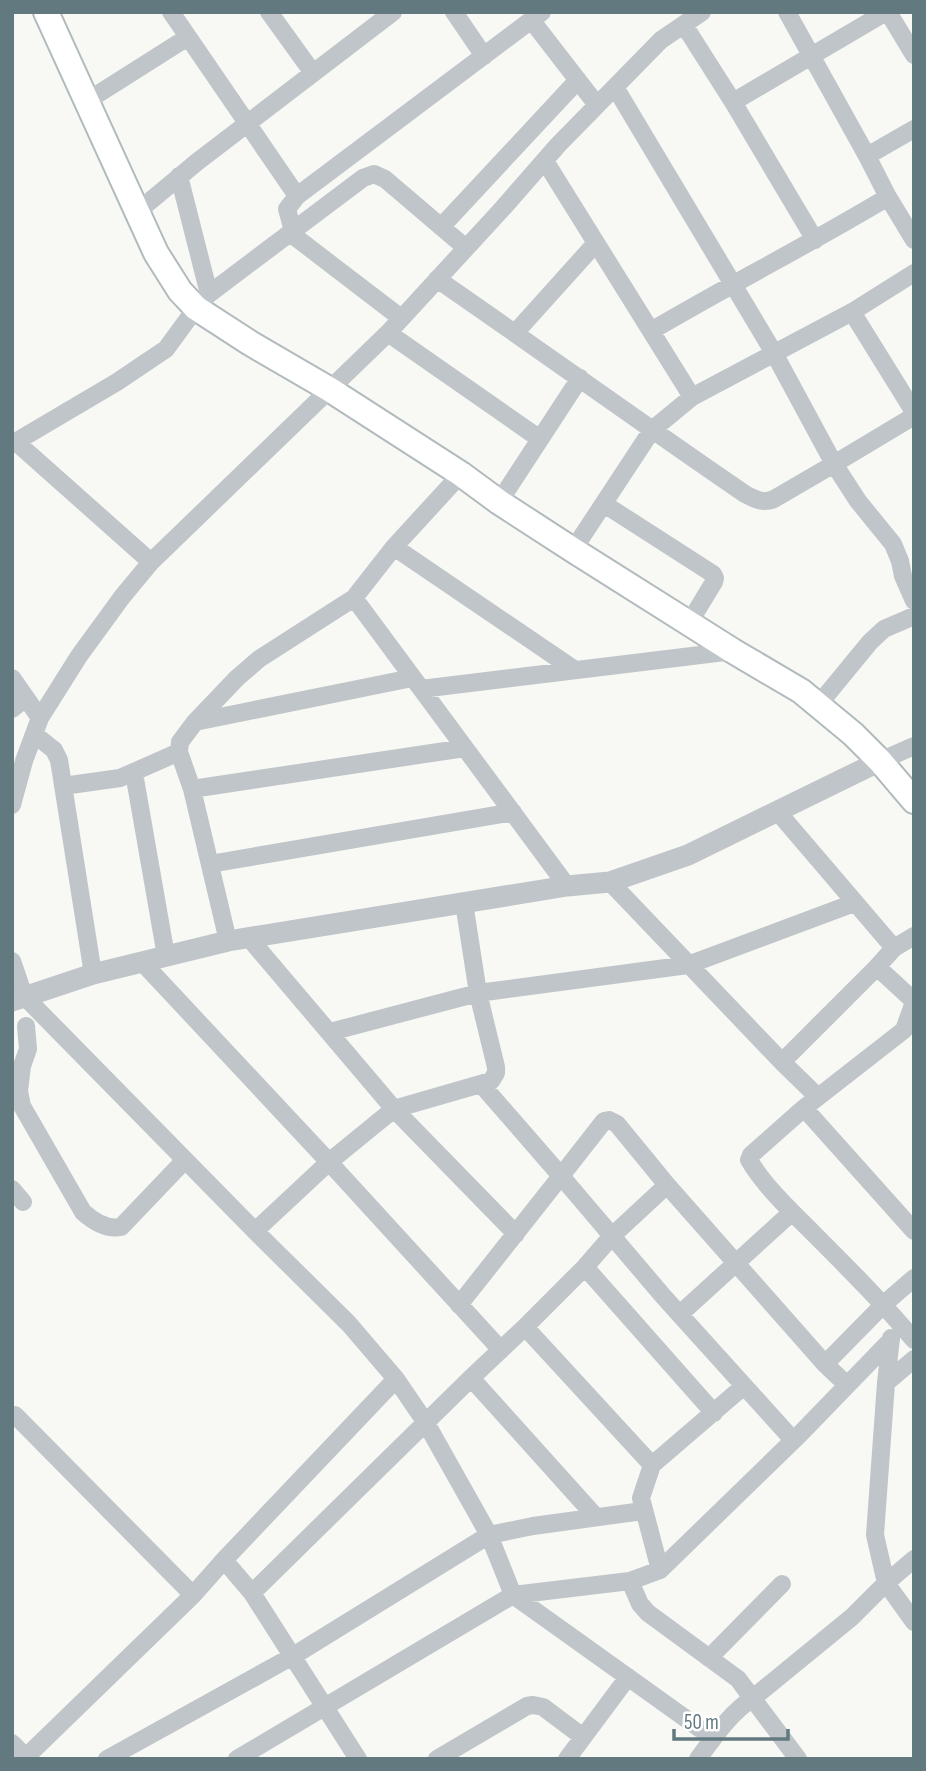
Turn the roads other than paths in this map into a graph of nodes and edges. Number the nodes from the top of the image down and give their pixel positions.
1 (171, 12) edge
2 (269, 12) edge
3 (393, 12) edge
4 (454, 12) edge
5 (702, 12) edge
6 (787, 12) edge
7 (887, 12) edge
8 (55, 15) edge
9 (537, 17) edge
10 (371, 19) edge
11 (684, 24) junction
12 (188, 37) junction
13 (914, 55) edge
14 (484, 56) junction
15 (811, 56) junction
16 (313, 73) junction
17 (578, 80) junction
18 (615, 87) junction
19 (87, 102) junction
20 (733, 102) junction
21 (597, 105) junction
22 (248, 123) junction
23 (914, 128) edge
24 (867, 156) junction
25 (545, 161) junction
26 (179, 176) junction
27 (297, 196) junction
28 (888, 197) junction
29 (137, 212) junction
30 (441, 227) junction
31 (291, 232) junction
32 (815, 240) junction
33 (914, 240) edge
34 (596, 243) junction
35 (466, 248) junction
36 (914, 272) edge
37 (437, 279) junction
38 (733, 284) junction
39 (203, 300) junction
40 (852, 312) junction
41 (401, 318) junction
42 (651, 331) junction
43 (388, 333) junction
44 (515, 333) junction
45 (774, 353) junction
46 (580, 378) junction
47 (329, 389) junction
48 (692, 397) junction
49 (914, 414) edge
50 (652, 430) junction
51 (540, 439) junction
52 (14, 443) edge
53 (834, 464) junction
54 (461, 474) junction
55 (499, 502) junction
56 (604, 503) junction
57 (394, 547) junction
58 (573, 550) junction
59 (151, 562) junction
60 (354, 598) junction
61 (914, 601) edge
62 (914, 616) edge
63 (689, 623) junction
64 (733, 651) junction
65 (575, 670) junction
66 (12, 678) edge
67 (417, 684) junction
68 (19, 703) edge
69 (819, 704) junction
70 (195, 722) junction
71 (37, 726) junction
72 (914, 746) edge
73 (465, 748) junction
74 (179, 752) junction
75 (880, 761) junction
76 (134, 774) junction
77 (63, 786) junction
78 (192, 789) junction
79 (914, 801) edge
80 (12, 805) edge
81 (778, 811) junction
82 (513, 813) junction
83 (210, 864) junction
84 (610, 882) junction
85 (567, 886) junction
86 (464, 903) junction
87 (854, 903) junction
88 (914, 936) edge
89 (239, 940) junction
90 (894, 948) junction
91 (166, 956) junction
92 (12, 961) edge
93 (142, 962) junction
94 (688, 965) junction
95 (877, 968) junction
96 (93, 974) junction
97 (478, 993) junction
98 (18, 999) edge
99 (914, 1002) edge
100 (41, 1014) junction
101 (19, 1032) edge
102 (330, 1032) junction
103 (909, 1036) edge
104 (782, 1062) junction
105 (481, 1084) junction
106 (811, 1102) junction
107 (394, 1109) junction
108 (185, 1160) junction
109 (329, 1162) junction
110 (561, 1176) junction
111 (667, 1185) junction
112 (792, 1212) junction
113 (255, 1231) junction
114 (914, 1231) edge
115 (516, 1234) junction
116 (612, 1236) junction
117 (736, 1263) junction
118 (585, 1267) junction
119 (914, 1278) edge
120 (459, 1305) junction
121 (890, 1311) junction
122 (680, 1314) junction
123 (525, 1327) junction
124 (891, 1340) junction
125 (914, 1340) edge
126 (500, 1350) junction
127 (914, 1359) edge
128 (825, 1364) junction
129 (471, 1378) junction
130 (396, 1379) junction
131 (886, 1383) junction
132 (847, 1385) junction
133 (744, 1386) junction
134 (714, 1413) junction
135 (15, 1415) dead end
136 (426, 1423) junction
137 (793, 1440) junction
138 (652, 1465) junction
139 (643, 1511) junction
140 (596, 1517) junction
141 (489, 1535) junction
142 (914, 1559) edge
143 (224, 1560) junction
144 (660, 1570) junction
145 (630, 1581) junction
146 (886, 1583) junction
147 (782, 1584) dead end
148 (253, 1593) junction
149 (193, 1595) junction
150 (513, 1595) junction
151 (914, 1622) edge
152 (293, 1656) junction
153 (709, 1658) junction
154 (628, 1677) junction
155 (753, 1698) junction
156 (326, 1708) junction
157 (583, 1737) junction
158 (713, 1738) junction
159 (19, 1752) edge
160 (239, 1758) edge
161 (107, 1759) edge
162 (358, 1759) edge
163 (437, 1759) edge
164 (567, 1759) edge
165 (698, 1759) edge
166 (798, 1759) edge

1 - 12 street
2 - 16 street
3 - 10 street
4 - 14 street
5 - 11 street
6 - 15 street
7 - 13 street
7 - 15 street
8 - 19 main road
9 - 14 street
9 - 17 street
10 - 16 street
11 - 18 street
11 - 20 street
12 - 19 street
12 - 22 street
14 - 27 street
15 - 20 street
15 - 24 street
16 - 22 street
17 - 21 street
17 - 30 street
18 - 21 street
18 - 38 street
19 - 29 main road
20 - 32 street
21 - 25 street
22 - 26 street
22 - 27 street
23 - 24 street
24 - 28 street
25 - 34 street
25 - 35 street
26 - 29 street
26 - 39 street
27 - 31 street
28 - 32 street
28 - 33 street
29 - 39 main road
30 - 31 street
30 - 35 street
31 - 39 street
31 - 41 street
32 - 38 street
34 - 42 street
34 - 44 street
35 - 37 street
36 - 40 street
37 - 41 street
37 - 44 street
38 - 42 street
38 - 45 street
39 - 47 main road
39 - 52 street
40 - 45 street
40 - 49 street
41 - 43 street
42 - 48 street
43 - 47 street
43 - 51 street
44 - 46 street
45 - 48 street
45 - 53 street
46 - 50 street
46 - 51 street
47 - 54 main road
47 - 59 street
48 - 50 street
49 - 53 street
50 - 53 street
50 - 56 street
51 - 55 street
52 - 59 street
53 - 61 street
54 - 55 main road
54 - 57 street
55 - 58 main road
56 - 58 street
56 - 63 street
57 - 60 street
57 - 65 street
58 - 63 main road
59 - 71 street
60 - 67 street
60 - 70 street
62 - 69 street
63 - 64 main road
64 - 65 street
64 - 69 main road
65 - 67 street
66 - 68 street
67 - 70 street
67 - 73 street
68 - 71 street
69 - 75 main road
70 - 74 street
71 - 77 street
71 - 80 street
72 - 75 street
73 - 78 street
73 - 82 street
74 - 76 street
74 - 78 street
75 - 79 main road
75 - 81 street
76 - 77 street
76 - 91 street
77 - 96 street
78 - 83 street
81 - 84 street
81 - 87 street
82 - 83 street
82 - 85 street
83 - 89 street
84 - 85 street
84 - 94 street
85 - 86 street
86 - 89 street
86 - 97 street
87 - 90 street
87 - 94 street
88 - 90 street
89 - 91 street
89 - 102 street
90 - 95 street
91 - 93 street
92 - 98 street
93 - 96 street
93 - 109 street
94 - 97 street
94 - 104 street
95 - 99 street
95 - 104 street
96 - 98 street
97 - 102 street
97 - 105 street
98 - 100 street
99 - 103 street
100 - 101 street
100 - 108 street
101 - 108 street
102 - 107 street
103 - 106 street
104 - 106 street
105 - 107 street
105 - 110 street
106 - 112 street
106 - 114 street
107 - 109 street
107 - 115 street
108 - 113 street
109 - 113 street
109 - 120 street
110 - 111 street
110 - 115 street
110 - 116 street
111 - 116 street
111 - 117 street
112 - 117 street
112 - 121 street
113 - 130 street
115 - 120 street
116 - 118 street
116 - 122 street
117 - 122 street
117 - 128 street
118 - 123 street
118 - 134 street
119 - 121 street
120 - 126 street
121 - 124 street
121 - 125 street
121 - 128 street
122 - 133 street
123 - 126 street
123 - 138 street
124 - 131 street
124 - 132 street
126 - 129 street
127 - 131 street
128 - 132 street
129 - 136 street
129 - 140 street
130 - 136 street
130 - 143 street
131 - 146 street
132 - 137 street
133 - 134 street
133 - 137 street
134 - 138 street
135 - 149 street
136 - 141 street
136 - 148 street
137 - 144 street
138 - 139 street
139 - 140 street
139 - 144 street
140 - 141 street
141 - 150 street
141 - 152 street
142 - 146 street
143 - 148 street
143 - 149 street
144 - 145 street
145 - 150 street
145 - 153 street
146 - 151 street
146 - 155 street
147 - 153 street
148 - 152 street
149 - 159 street
150 - 154 street
150 - 156 street
152 - 156 street
152 - 161 street
153 - 155 street
154 - 157 street
154 - 158 street
155 - 158 street
155 - 166 street
156 - 160 street
156 - 162 street
157 - 163 street
157 - 164 street
158 - 165 street

